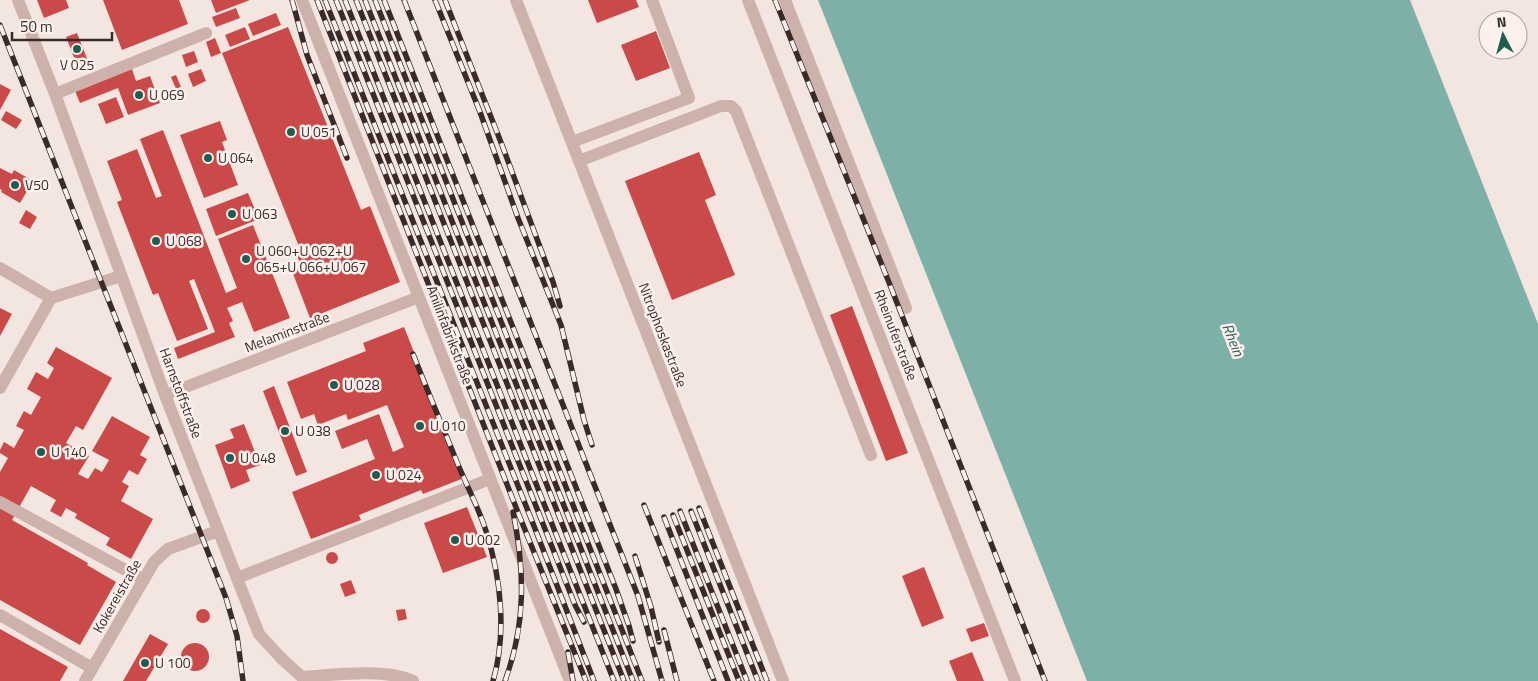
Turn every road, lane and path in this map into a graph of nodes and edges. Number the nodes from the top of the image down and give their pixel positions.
1 (18, 0) edge
2 (302, 0) edge
3 (516, 0) edge
4 (652, 0) edge
5 (748, 0) edge
6 (785, 0) edge
7 (206, 33) dead end
8 (55, 94) junction
9 (689, 98) junction
10 (696, 115) junction
11 (572, 142) junction
12 (579, 161) junction
13 (0, 268) edge
14 (121, 276) junction
15 (419, 297) junction
16 (51, 298) junction
17 (906, 308) dead end
18 (0, 388) edge
19 (165, 395) junction
20 (871, 455) dead end
21 (490, 479) junction
22 (0, 502) edge
23 (218, 531) junction
24 (237, 578) junction
25 (144, 580) junction
26 (0, 615) edge
27 (92, 668) junction
28 (355, 678) edge
29 (302, 679) edge
30 (85, 681) edge
31 (413, 681) edge
32 (570, 681) edge
33 (783, 681) edge
34 (1015, 681) edge

1 - 8 street, Harnstoffstraße
2 - 15 street, Anilinfabrikstraße
3 - 11 street, Nitrophoskastraße
4 - 9 street
5 - 34 street, Rheinuferstraße
6 - 17 street
7 - 8 street
8 - 14 street, Harnstoffstraße
9 - 10 street
9 - 11 street
10 - 12 street
10 - 20 street
11 - 12 street, Nitrophoskastraße
12 - 33 street, Nitrophoskastraße
13 - 16 street
14 - 16 street
14 - 19 street, Harnstoffstraße
15 - 19 street, Melaminstraße
15 - 21 street, Anilinfabrikstraße
16 - 18 street
19 - 23 street, Harnstoffstraße
21 - 24 street
21 - 32 street, Anilinfabrikstraße
22 - 25 street
23 - 24 street, Harnstoffstraße
23 - 25 street, Kokereistraße
24 - 29 street, Harnstoffstraße
25 - 27 street, Kokereistraße
26 - 27 street
27 - 30 street, Kokereistraße
28 - 29 street, Harnstoffstraße
28 - 31 street, Harnstoffstraße

